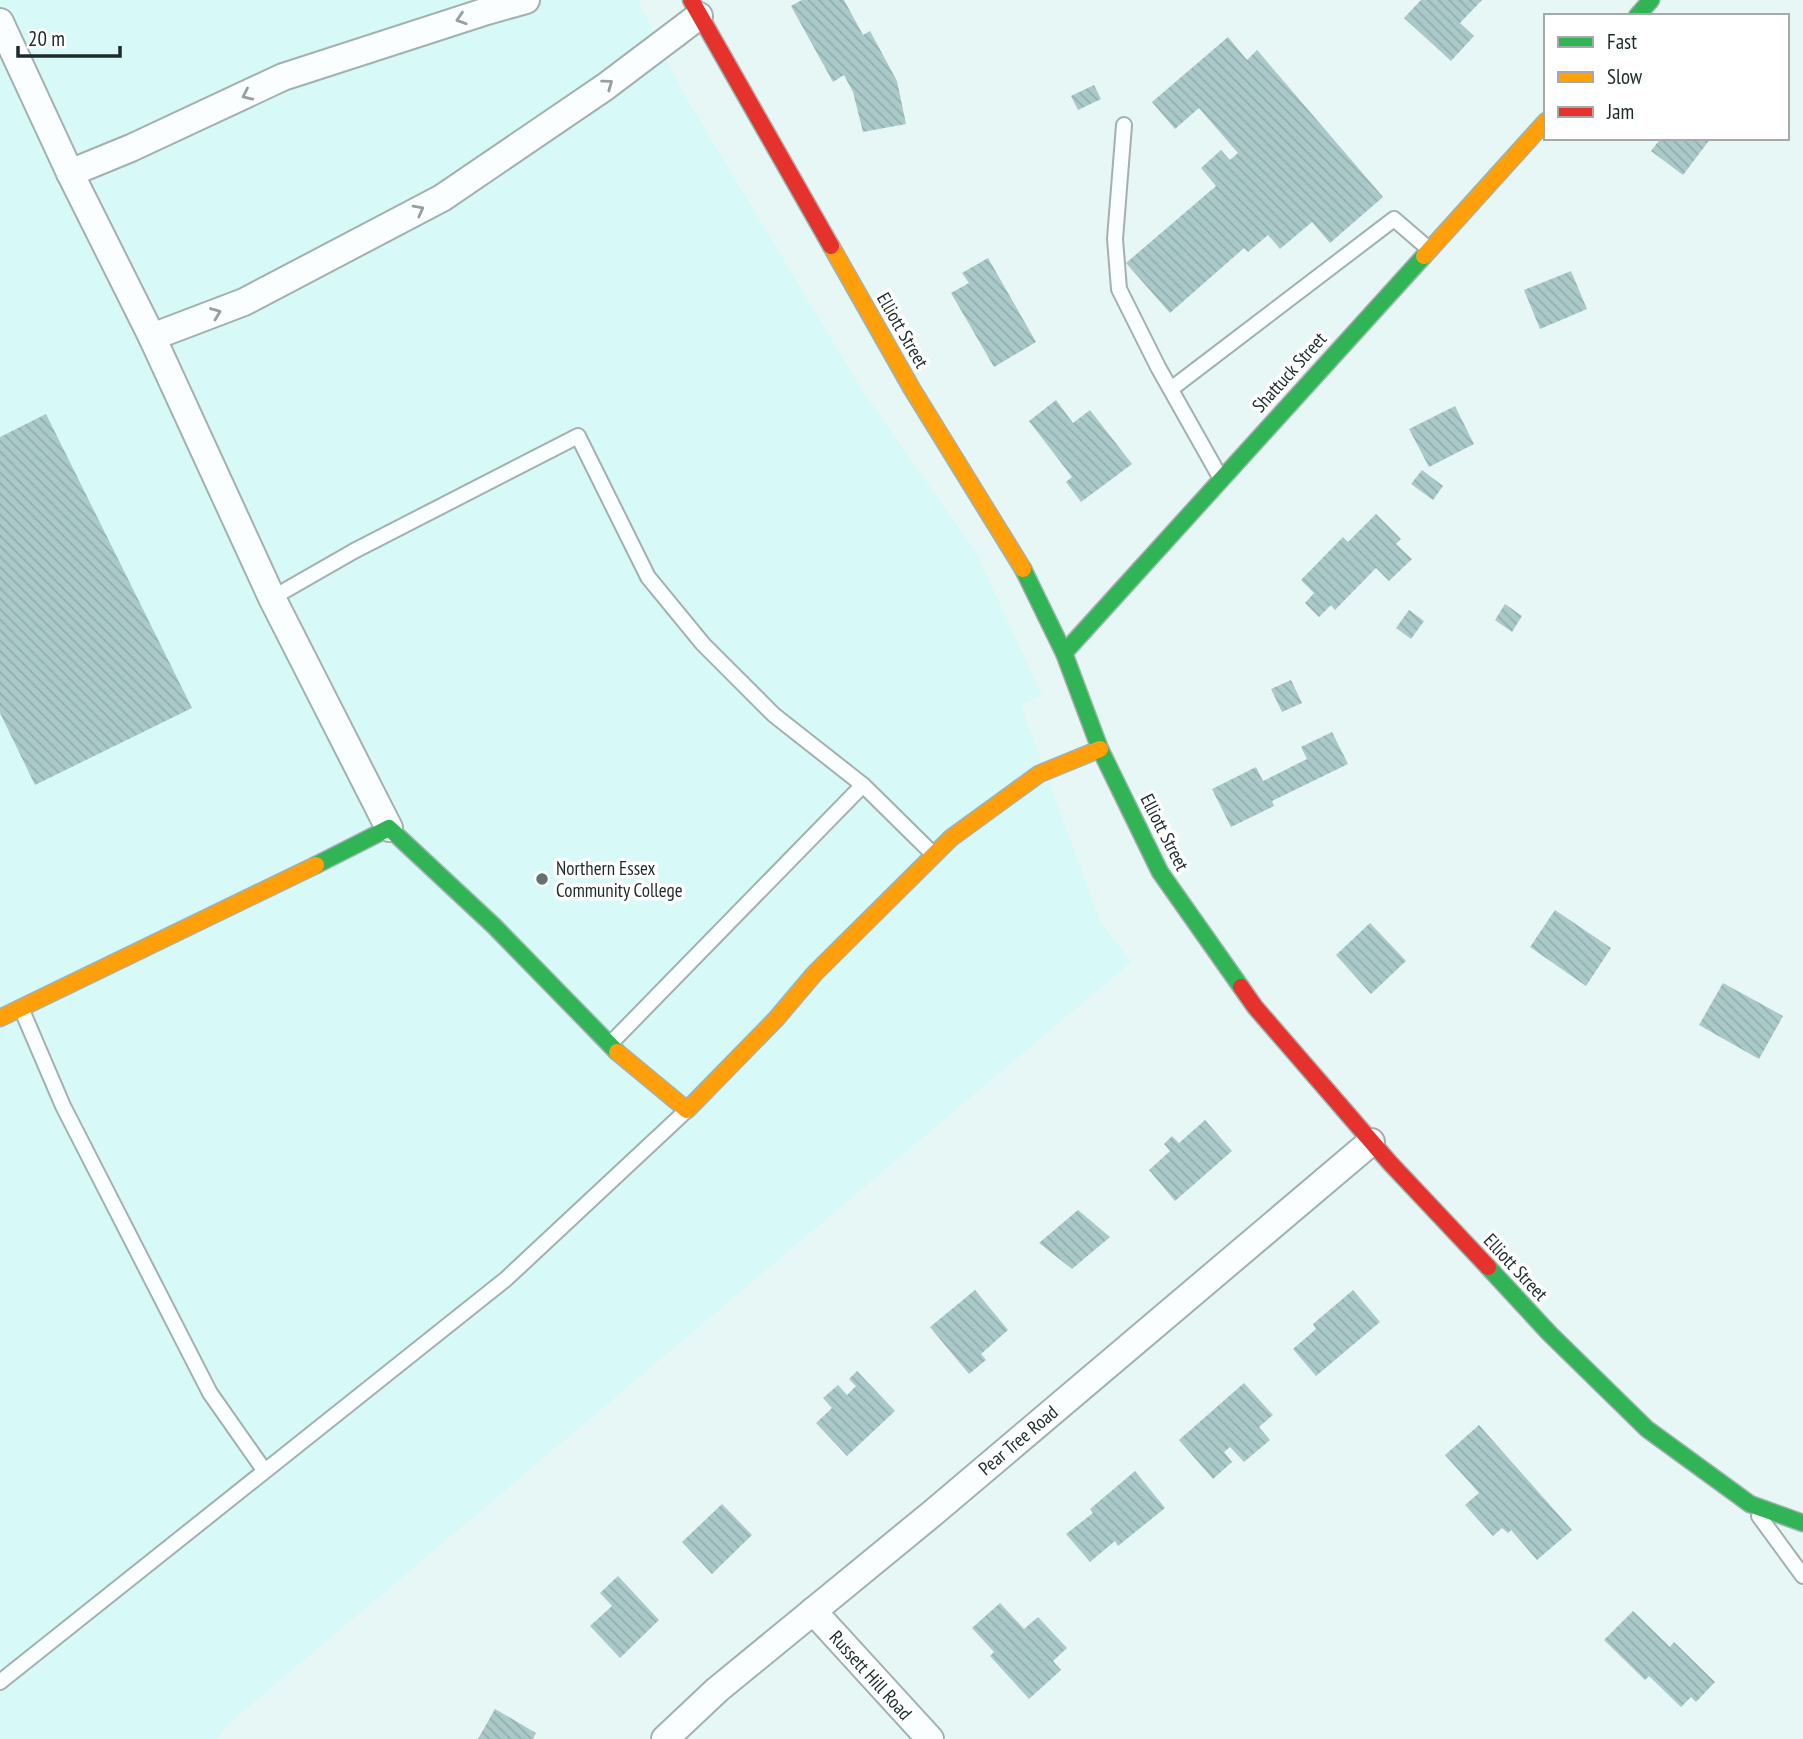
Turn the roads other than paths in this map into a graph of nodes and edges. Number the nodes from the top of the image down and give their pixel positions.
1 (526, 0) edge
2 (1651, 0) edge
3 (695, 8) edge
4 (1639, 14) edge
5 (0, 22) edge
6 (1544, 123) edge
7 (1124, 125) dead end
8 (70, 173) junction
9 (1430, 250) junction
10 (152, 337) junction
11 (1171, 389) junction
12 (1221, 478) junction
13 (272, 598) junction
14 (1064, 653) junction
15 (1100, 749) junction
16 (863, 785) junction
17 (389, 828) junction
18 (933, 855) junction
19 (21, 1008) junction
20 (0, 1018) edge
21 (609, 1045) junction
22 (687, 1110) junction
23 (1371, 1142) junction
24 (264, 1470) junction
25 (1750, 1504) junction
26 (1803, 1522) edge
27 (1803, 1576) edge
28 (813, 1611) junction
29 (0, 1682) edge
30 (665, 1739) edge
31 (930, 1739) edge

1 -> 8 street
2 - 4 street
10 -> 3 street
3 - 14 street, Elliott Street
5 - 8 street
6 - 9 street, Shattuck Street
7 - 11 lane
8 - 10 street
9 - 11 lane
9 - 12 street, Shattuck Street
10 - 13 street
11 - 12 lane
12 - 14 street, Shattuck Street
13 - 16 lane
13 - 17 street
14 - 15 street, Elliott Street
15 - 18 street
15 - 23 street, Elliott Street
16 - 18 lane
16 - 21 lane
17 - 19 street
17 - 21 street
18 - 22 street
19 - 20 street
19 - 24 lane
21 - 22 street
22 - 24 lane
23 - 25 street, Elliott Street
23 - 28 street, Pear Tree Road
24 - 29 lane
25 - 26 street, Elliott Street
25 - 27 lane
28 - 30 street, Pear Tree Road
28 - 31 street, Russett Hill Road

